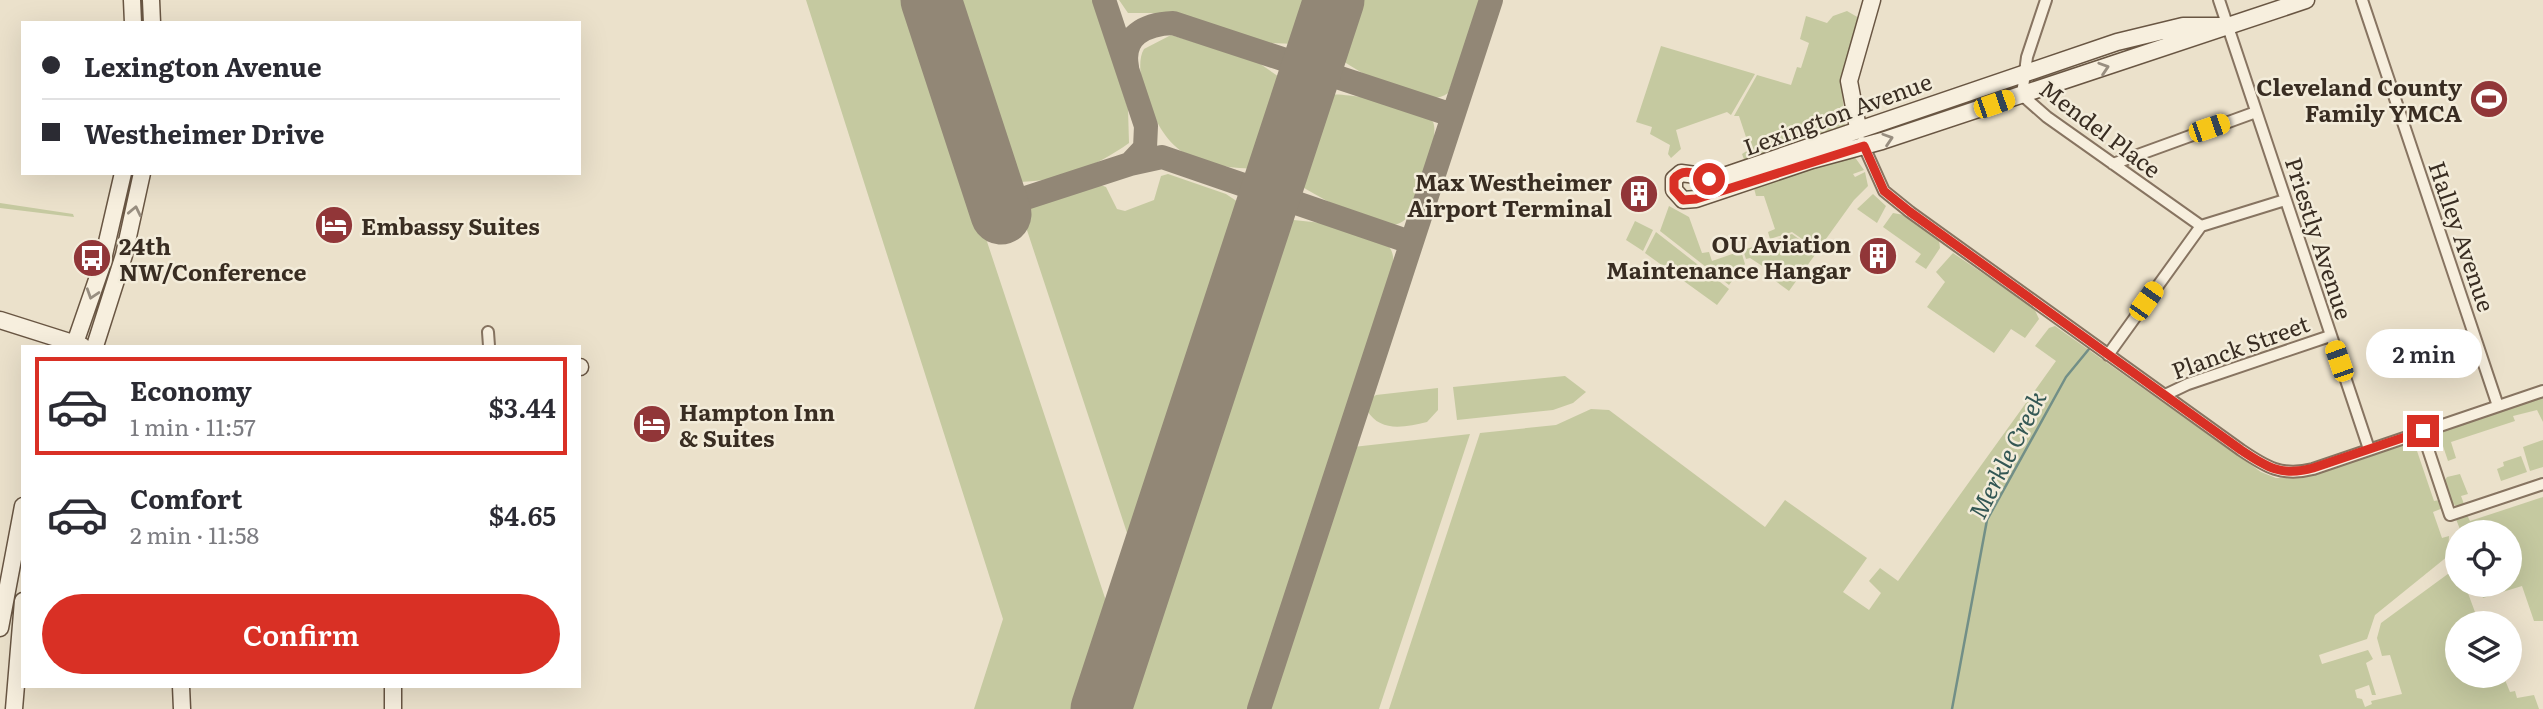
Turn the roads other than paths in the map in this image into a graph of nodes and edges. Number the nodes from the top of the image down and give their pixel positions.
1 (151, 0) edge
2 (1872, 0) edge
3 (2046, 0) edge
4 (2219, 0) edge
5 (2306, 0) edge
6 (2362, 0) edge
7 (152, 21) edge
8 (2228, 26) junction
9 (2023, 72) junction
10 (2022, 95) junction
11 (2256, 112) junction
12 (1858, 128) junction
13 (1864, 146) junction
14 (2113, 163) junction
15 (123, 175) edge
16 (142, 175) edge
17 (2285, 200) junction
18 (2201, 226) junction
19 (0, 320) edge
20 (488, 332) dead end
21 (2330, 336) junction
22 (74, 345) edge
23 (77, 345) edge
24 (95, 345) edge
25 (489, 345) edge
26 (2108, 355) junction
27 (2543, 391) edge
28 (2165, 395) junction
29 (2498, 406) junction
30 (2423, 431) junction
31 (2369, 449) junction
32 (2543, 484) edge
33 (21, 513) edge
34 (4, 570) edge
35 (21, 625) edge
36 (0, 628) edge
37 (181, 688) edge
38 (393, 688) edge
39 (14, 709) edge
40 (182, 709) edge
41 (393, 709) edge

1 - 7 street
2 - 12 street
3 - 9 street, Mendel Place
4 - 8 street, Priestly Avenue
5 - 8 street, Lexington Avenue
6 - 29 street, Halley Avenue
8 - 9 street, Lexington Avenue
10 -> 8 street, Lexington Avenue
8 - 11 street, Priestly Avenue
9 - 10 street, Mendel Place
9 - 12 street, Lexington Avenue
13 -> 10 street, Lexington Avenue
10 - 14 street, Mendel Place
11 - 14 street
11 - 17 street, Priestly Avenue
12 - 13 street
12 - 13 street, Lexington Avenue
13 - 26 street
14 - 18 street, Mendel Place
15 -> 23 street
24 -> 16 street
17 - 18 street
17 - 21 street, Priestly Avenue
18 - 26 street
19 - 22 street
20 - 25 street
21 - 28 street, Planck Street
21 - 31 street, Priestly Avenue
26 - 28 street
27 - 29 street
28 - 31 street
29 - 30 street
30 - 31 street
30 - 32 street
33 - 34 street
34 - 36 street
35 - 39 street
37 - 40 street
38 - 41 street

